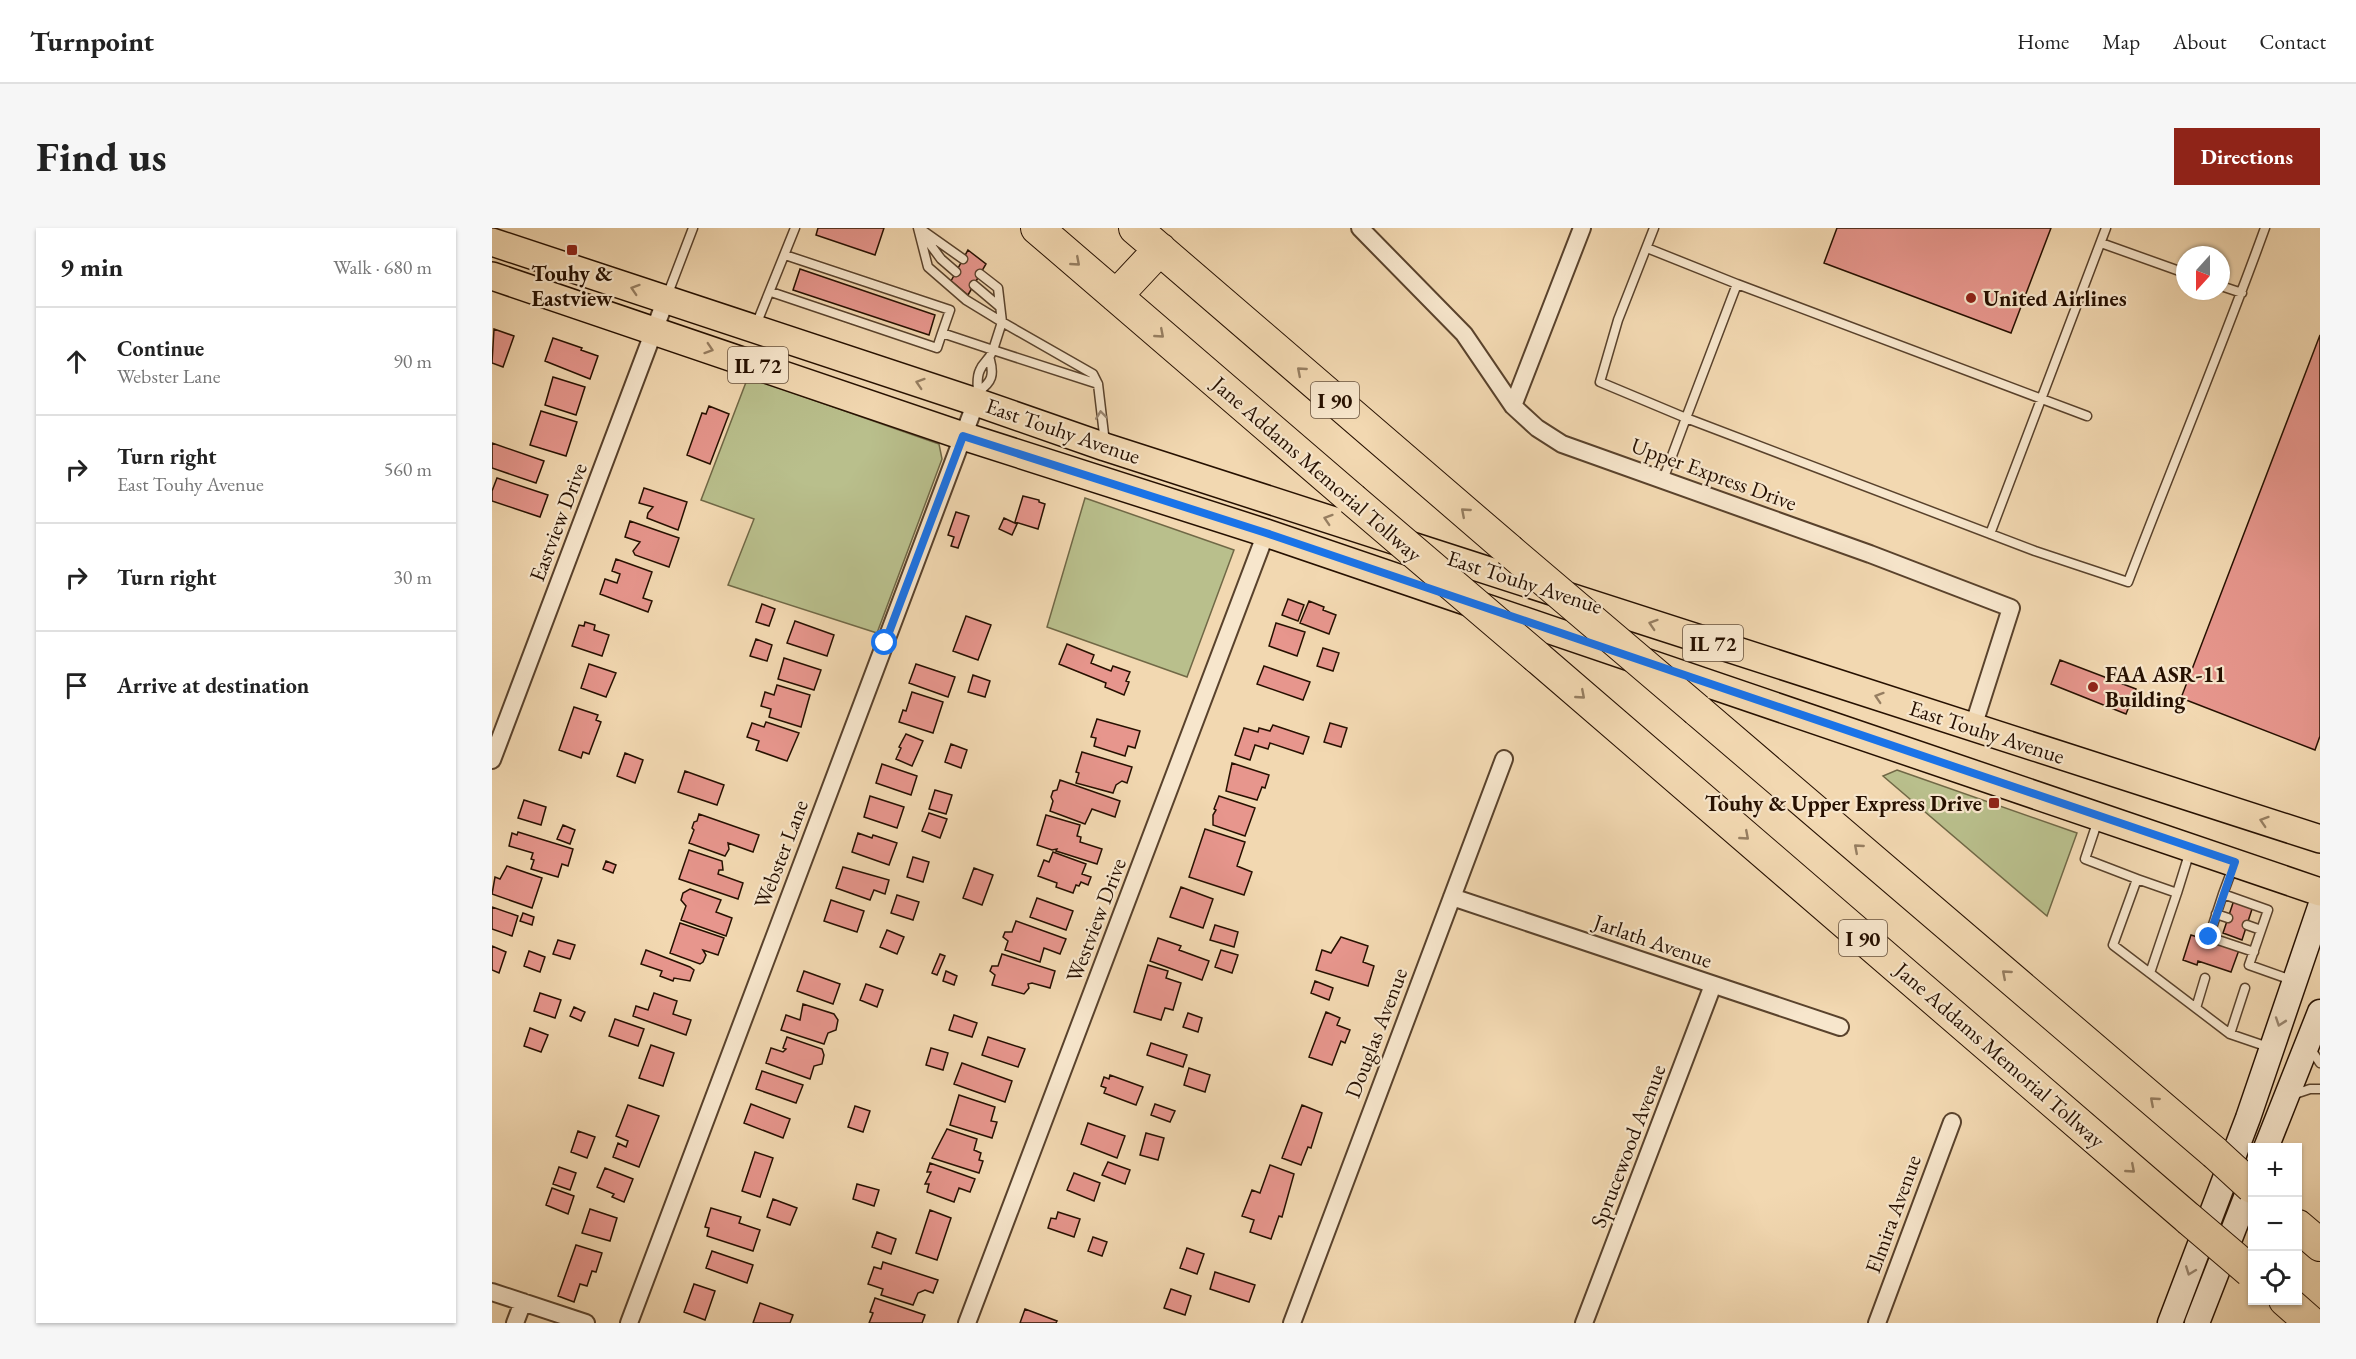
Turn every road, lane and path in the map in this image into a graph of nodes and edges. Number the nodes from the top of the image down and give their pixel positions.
1 (693, 228) edge
2 (795, 228) edge
3 (919, 228) edge
4 (1037, 228) edge
5 (1135, 228) edge
6 (1360, 228) edge
7 (1582, 228) edge
8 (1654, 228) edge
9 (2106, 228) edge
10 (2265, 228) edge
11 (492, 242) edge
12 (2101, 243) junction
13 (1647, 248) junction
14 (1160, 249) junction
15 (785, 255) junction
16 (963, 259) dead end
17 (2176, 270) edge
18 (956, 272) dead end
19 (980, 274) dead end
20 (492, 276) edge
21 (1737, 284) junction
22 (974, 285) dead end
23 (2230, 289) edge
24 (771, 292) junction
25 (2242, 293) junction
26 (1116, 296) junction
27 (666, 299) junction
28 (1000, 308) junction
29 (1002, 322) junction
30 (755, 329) junction
31 (654, 331) junction
32 (942, 333) junction
33 (993, 350) junction
34 (990, 360) junction
35 (1098, 384) junction
36 (977, 396) junction
37 (2042, 400) junction
38 (1513, 406) junction
39 (2087, 416) dead end
40 (1686, 418) junction
41 (963, 436) junction
42 (1105, 447) junction
43 (1663, 480) junction
44 (1266, 533) junction
45 (1990, 534) junction
46 (1973, 727) junction
47 (1504, 759) dead end
48 (492, 760) edge
49 (2099, 818) junction
50 (2320, 839) edge
51 (2191, 848) junction
52 (2235, 862) junction
53 (2137, 879) junction
54 (2320, 892) edge
55 (2177, 893) junction
56 (2223, 894) junction
57 (1452, 897) junction
58 (2320, 907) edge
59 (2217, 914) junction
60 (2228, 918) dead end
61 (2247, 925) dead end
62 (2261, 930) junction
63 (2254, 952) junction
64 (2150, 973) junction
65 (2205, 978) dead end
66 (2294, 981) junction
67 (1713, 985) junction
68 (2245, 988) dead end
69 (2196, 1008) junction
70 (2320, 1012) edge
71 (1840, 1027) dead end
72 (2230, 1034) junction
73 (2307, 1042) junction
74 (2271, 1048) junction
75 (2320, 1063) edge
76 (2320, 1089) edge
77 (2284, 1100) junction
78 (1952, 1122) dead end
79 (2268, 1143) edge
80 (2248, 1182) edge
81 (2248, 1195) edge
82 (2302, 1229) edge
83 (2320, 1245) edge
84 (2248, 1269) edge
85 (492, 1292) edge
86 (523, 1302) junction
87 (2291, 1305) edge
88 (515, 1323) edge
89 (586, 1323) edge
90 (629, 1323) edge
91 (967, 1323) edge
92 (1292, 1323) edge
93 (1584, 1323) edge
94 (1877, 1323) edge
95 (2170, 1323) edge
96 (2197, 1323) edge
97 (2311, 1323) edge

1 - 27 lane
2 - 15 lane
3 - 16 lane
3 - 18 lane
3 - 29 lane
4 -> 26 highway, Jane Addams Memorial Tollway / I 90
5 - 14 highway, I 90
6 - 38 street, Upper Express Drive
7 - 38 street
8 - 13 lane
9 - 12 lane
10 - 25 lane
27 -> 11 main road, East Touhy Avenue / IL 72
12 - 17 lane
12 - 37 lane
13 - 21 lane
13 - 40 lane
14 - 26 highway
80 -> 14 highway, I 90, bridge
15 - 24 lane
15 - 32 lane
19 - 28 lane
20 - 31 main road, East Touhy Avenue / IL 72
21 - 37 lane
21 - 40 lane
22 - 28 lane
23 - 25 lane
24 - 30 lane
24 - 32 lane
25 - 45 lane
26 -> 84 highway, Jane Addams Memorial Tollway / I 90, bridge
27 - 30 main road, East Touhy Avenue / IL 72
27 - 31 street, Eastview Drive
28 - 29 lane
29 - 33 lane
29 - 35 lane
36 -> 30 main road, East Touhy Avenue / IL 72
31 -> 41 main road, East Touhy Avenue / IL 72
31 - 48 street, Eastview Drive
32 - 33 lane
33 - 34 lane
33 - 35 lane
34 - 36 lane
34 - 36 lane
42 -> 35 lane
36 - 41 street, Webster Lane
36 - 42 main road, East Touhy Avenue / IL 72
37 - 39 lane
37 - 45 lane
38 - 43 street, Upper Express Drive
40 - 43 lane
40 - 45 lane
41 - 44 main road, East Touhy Avenue / IL 72
41 - 90 street, Webster Lane
46 -> 42 main road, East Touhy Avenue / IL 72
43 - 46 street, Upper Express Drive
44 - 49 main road, East Touhy Avenue / IL 72
44 - 91 street, Westview Drive
50 -> 46 main road, East Touhy Avenue / IL 72
47 - 57 street, Douglas Avenue
49 - 51 main road, East Touhy Avenue / IL 72
49 - 53 lane
51 - 52 main road, East Touhy Avenue / IL 72
51 - 55 lane
52 - 54 main road, East Touhy Avenue / IL 72
52 - 56 lane
53 - 55 lane
53 - 64 lane
55 - 64 lane
56 - 59 lane
56 - 62 lane
57 - 67 street, Jarlath Avenue
57 - 92 street, Douglas Avenue
58 - 66 main road
59 - 60 lane
59 - 63 lane
61 - 62 lane
62 - 63 lane
63 - 66 lane
64 - 69 lane
65 - 69 lane
66 -> 74 main road
67 - 71 street, Jarlath Avenue
67 - 93 street, Sprucewood Avenue
68 - 72 lane
69 - 72 lane
70 - 73 main road
72 - 74 lane
73 - 75 lane
73 - 77 main road
74 -> 95 main road
76 - 77 lane
77 - 79 main road
78 - 94 street, Elmira Avenue
81 - 96 main road
82 - 83 highway
85 - 86 street
86 - 88 street
86 - 89 street
87 - 97 highway

